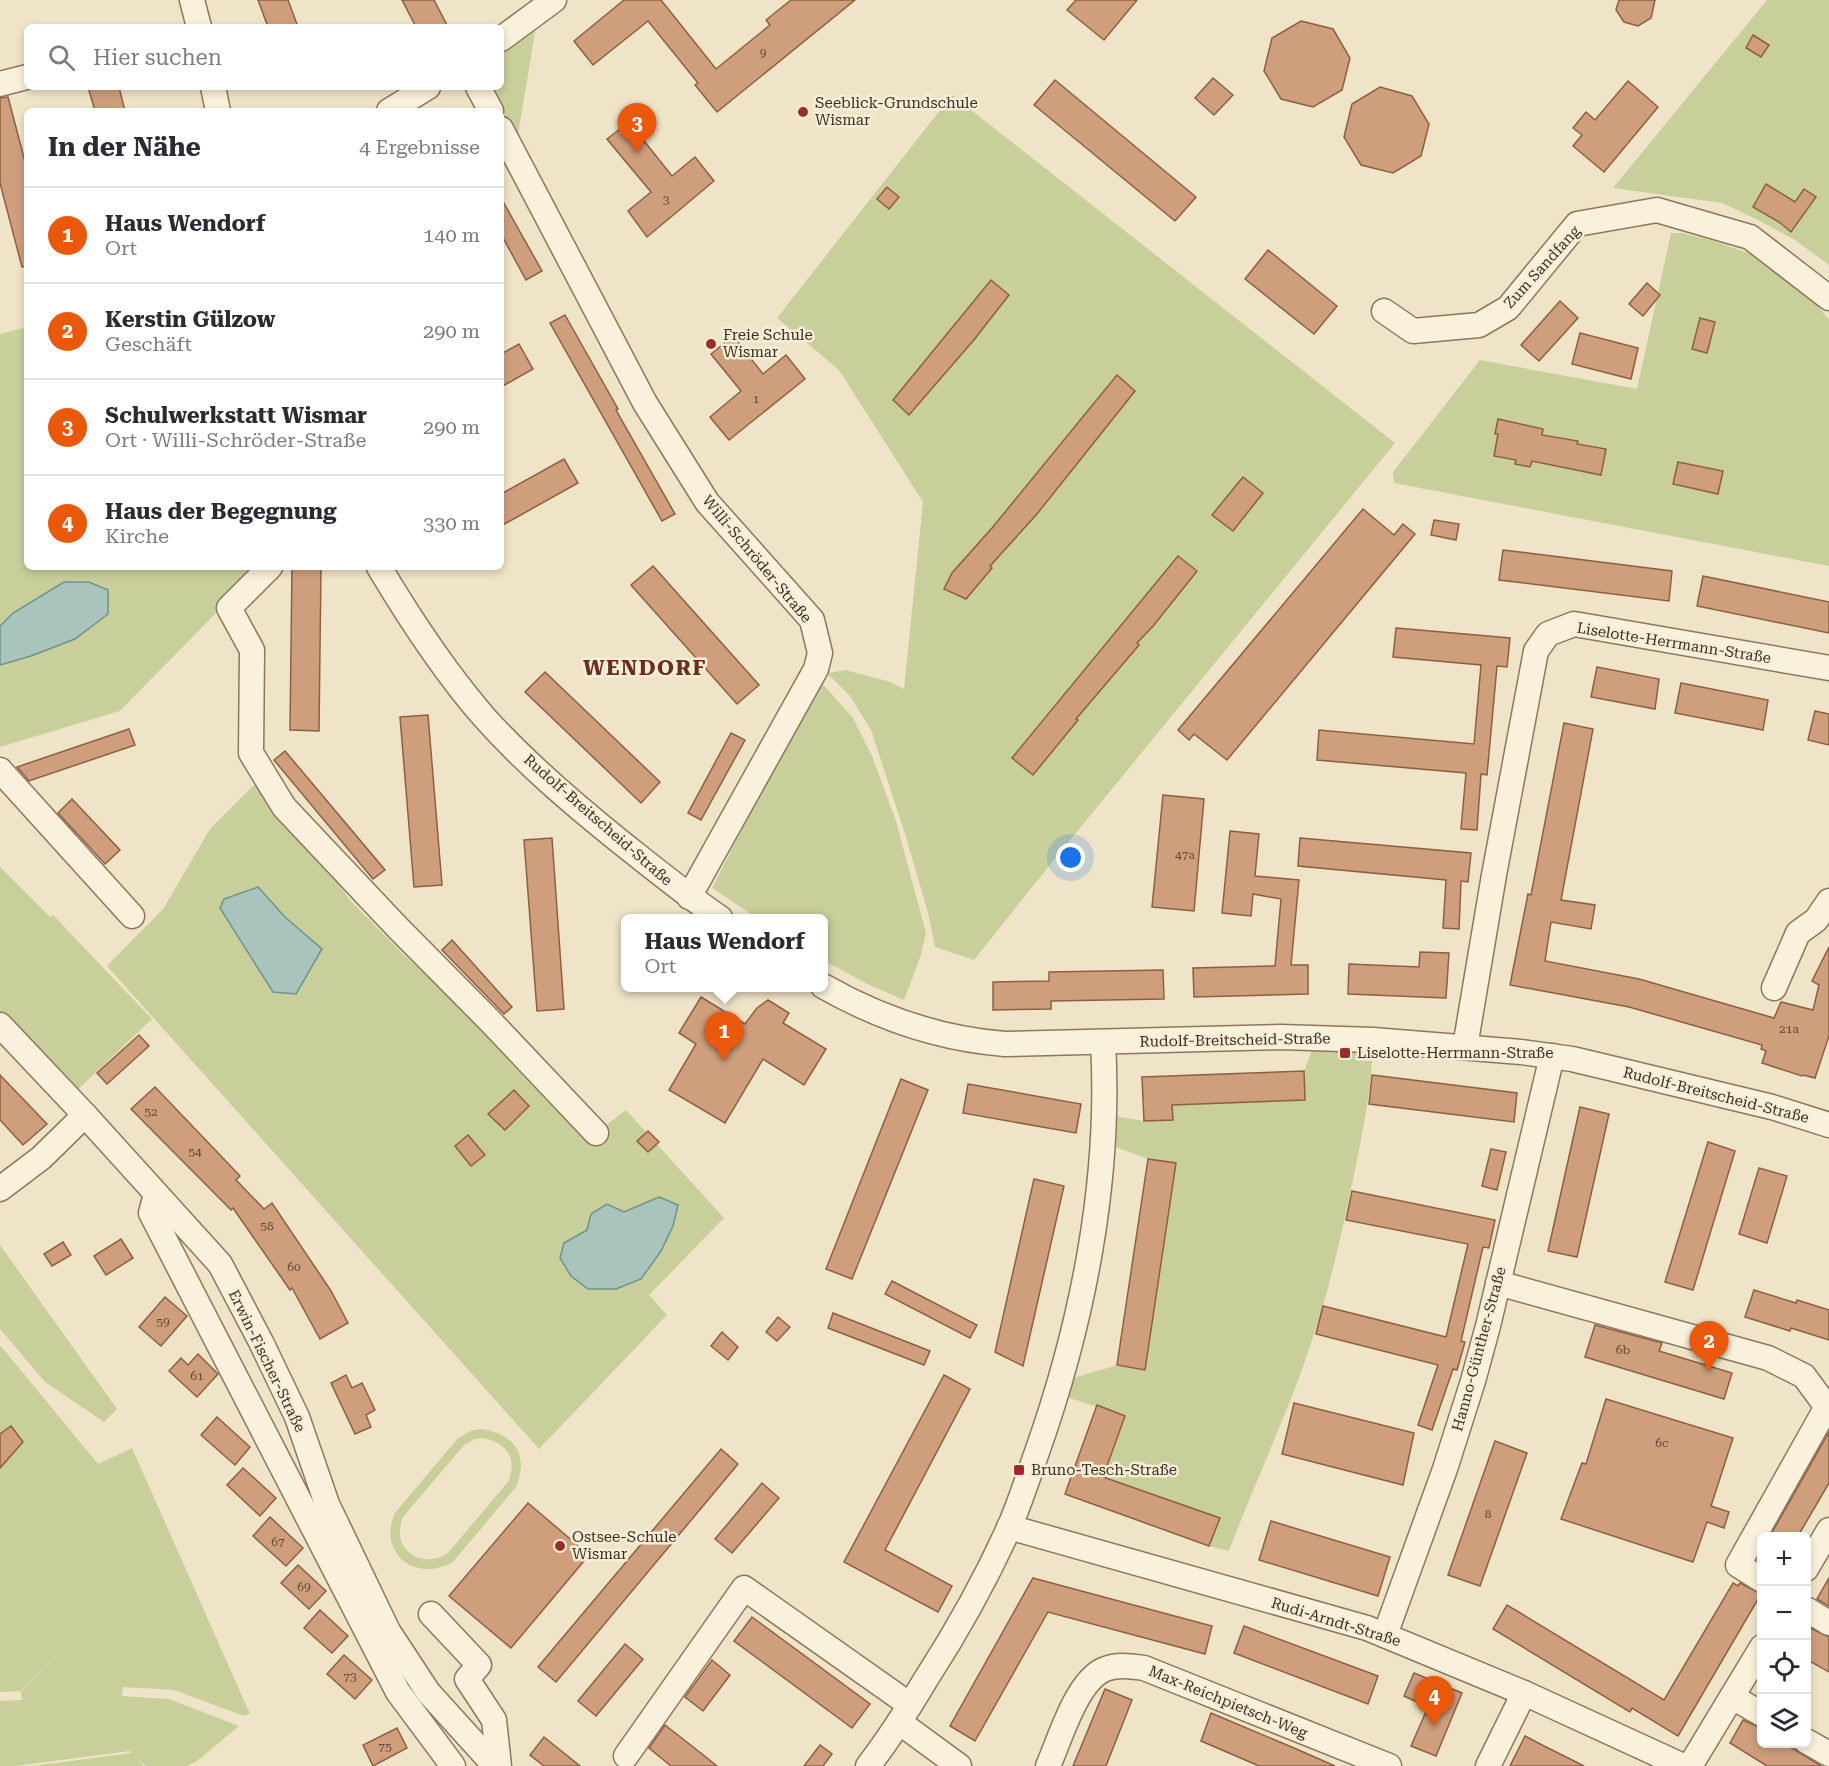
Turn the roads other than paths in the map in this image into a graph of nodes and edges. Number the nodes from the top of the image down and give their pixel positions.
1 (192, 0) edge
2 (554, 0) edge
3 (198, 24) edge
4 (504, 37) edge
5 (24, 78) edge
6 (0, 84) edge
7 (214, 90) edge
8 (423, 90) edge
9 (480, 90) edge
10 (217, 108) edge
11 (394, 108) edge
12 (489, 108) edge
13 (504, 135) edge
14 (1829, 298) edge
15 (1384, 311) dead end
16 (267, 570) edge
17 (381, 570) edge
18 (1829, 668) edge
19 (0, 770) edge
20 (689, 897) junction
21 (1829, 901) edge
22 (714, 914) edge
23 (132, 916) dead end
24 (828, 988) edge
25 (1774, 988) dead end
26 (0, 1025) edge
27 (1103, 1042) junction
28 (1465, 1047) junction
29 (1552, 1056) junction
30 (85, 1115) junction
31 (1827, 1118) edge
32 (596, 1133) dead end
33 (0, 1189) edge
34 (156, 1194) junction
35 (1498, 1283) junction
36 (1828, 1407) edge
37 (1009, 1527) junction
38 (1829, 1530) edge
39 (1811, 1561) edge
40 (1757, 1577) edge
41 (1811, 1612) edge
42 (431, 1614) dead end
43 (1829, 1623) edge
44 (1384, 1635) junction
45 (1757, 1654) edge
46 (1524, 1693) junction
47 (1732, 1697) junction
48 (1757, 1712) edge
49 (904, 1714) junction
50 (1811, 1744) edge
51 (1829, 1754) edge
52 (626, 1756) dead end
53 (453, 1766) edge
54 (496, 1766) edge
55 (868, 1766) edge
56 (959, 1766) edge
57 (1048, 1766) edge
58 (1389, 1766) edge
59 (1488, 1766) edge
60 (1683, 1766) edge
61 (1690, 1766) edge

1 - 3 street
2 - 4 street
5 - 6 street
7 - 10 street
8 - 11 street
9 - 12 street
13 - 20 street, Willi-Schröder-Straße
14 - 15 street, Zum Sandfang
16 - 32 street
17 - 20 street, Rudolf-Breitscheid-Straße
18 - 28 street, Liselotte-Herrmann-Straße
19 - 23 street
20 - 22 street, Rudolf-Breitscheid-Straße
21 - 25 street
24 - 27 street, Rudolf-Breitscheid-Straße
26 - 30 street, Erwin-Fischer-Straße
27 - 28 street, Rudolf-Breitscheid-Straße
27 - 37 street
28 - 29 street, Rudolf-Breitscheid-Straße
29 - 31 street, Rudolf-Breitscheid-Straße
29 - 35 street, Hanno-Günther-Straße
30 - 33 street
30 - 34 street, Erwin-Fischer-Straße
34 - 53 street
34 - 54 street, Erwin-Fischer-Straße
35 - 36 street
35 - 44 street, Hanno-Günther-Straße
36 - 40 street
37 - 44 street, Rudi-Arndt-Straße
37 - 49 street
38 - 39 street
41 - 43 street
42 - 54 street
44 - 46 street, Rudi-Arndt-Straße
45 - 47 street
46 - 59 street
46 - 60 street, Rudi-Arndt-Straße
47 - 48 street
47 - 61 street
49 - 52 street
49 - 55 street
49 - 56 street
50 - 51 street
57 - 58 street, Max-Reichpietsch-Weg

